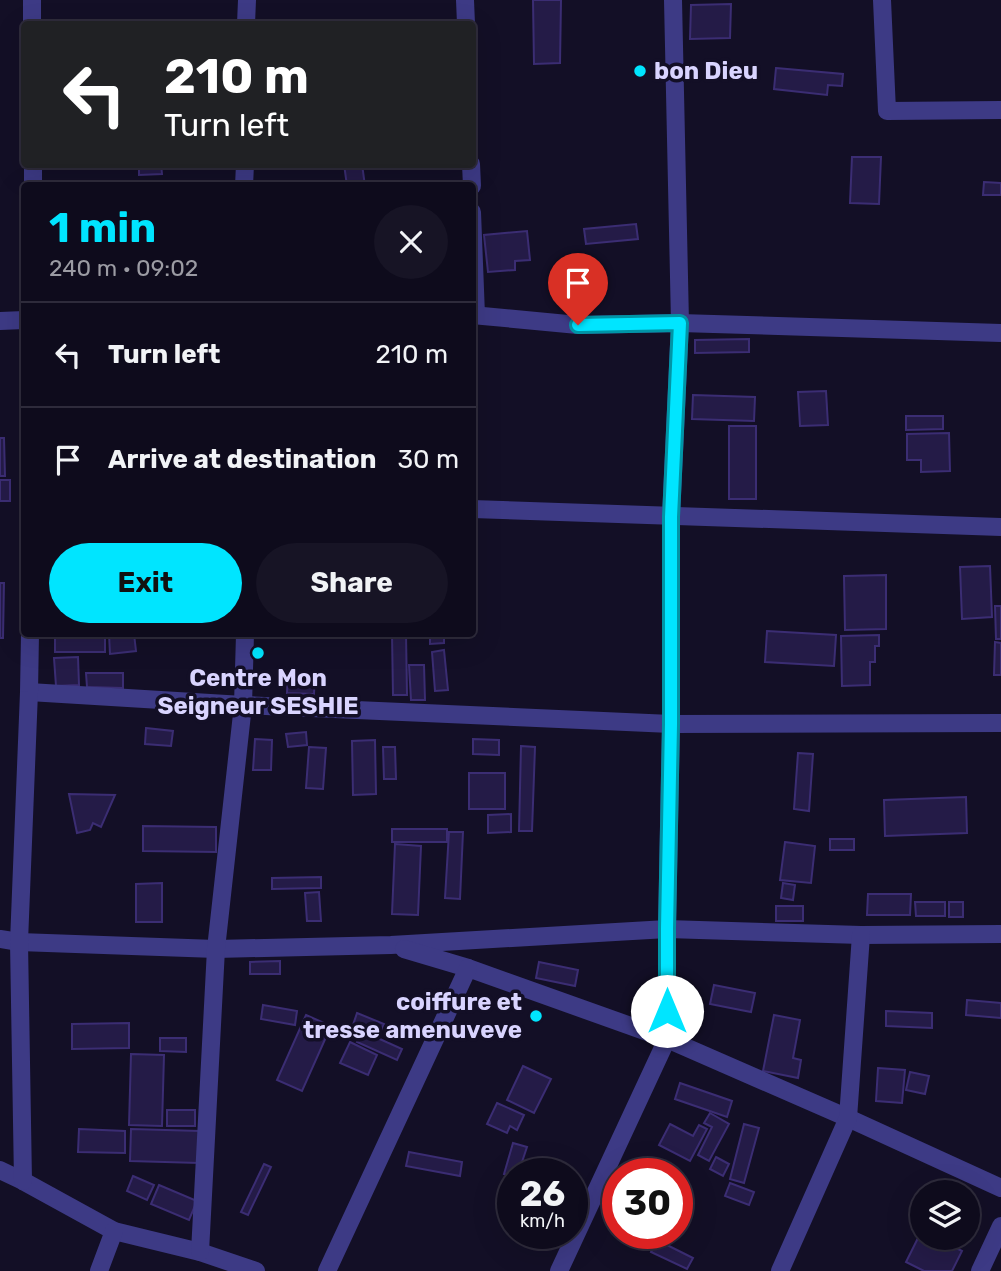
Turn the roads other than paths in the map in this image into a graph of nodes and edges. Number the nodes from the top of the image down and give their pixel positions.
1 (32, 0) edge
2 (247, 0) edge
3 (465, 0) edge
4 (673, 0) edge
5 (883, 0) edge
6 (32, 21) edge
7 (246, 21) edge
8 (466, 21) edge
9 (1001, 110) edge
10 (476, 315) edge
11 (21, 320) edge
12 (0, 321) edge
13 (680, 323) junction
14 (1001, 333) edge
15 (476, 509) edge
16 (671, 517) junction
17 (1001, 527) edge
18 (30, 637) edge
19 (245, 637) edge
20 (29, 692) junction
21 (243, 705) junction
22 (1001, 723) edge
23 (671, 724) junction
24 (667, 929) junction
25 (1001, 934) edge
26 (861, 935) junction
27 (0, 939) edge
28 (19, 942) junction
29 (391, 945) junction
30 (216, 949) junction
31 (468, 968) junction
32 (667, 1039) junction
33 (848, 1118) junction
34 (0, 1170) edge
35 (23, 1181) junction
36 (1001, 1188) edge
37 (1001, 1226) edge
38 (114, 1231) junction
39 (200, 1252) junction
40 (99, 1271) edge
41 (256, 1271) edge
42 (327, 1271) edge
43 (559, 1271) edge
44 (780, 1271) edge
45 (980, 1271) edge

1 - 6 street
2 - 7 street
3 - 8 street
4 - 13 street
5 - 9 street
10 - 13 street
11 - 12 street
13 - 14 street
13 - 16 street
15 - 16 street
16 - 17 street
16 - 23 street
18 - 20 street
19 - 21 street
20 - 21 street
20 - 28 street
21 - 23 street
21 - 30 street
22 - 23 street
23 - 24 street
24 - 26 street
24 - 29 street
24 - 32 street
25 - 26 street
26 - 33 street
27 - 28 street
28 - 30 street
28 - 35 street
29 - 30 street
29 - 31 street
30 - 39 street
31 - 32 street
31 - 42 street
32 - 33 street
32 - 43 street
33 - 36 street
33 - 44 street
34 - 35 street
35 - 38 street
37 - 45 street
38 - 39 street
38 - 40 street
39 - 41 street

